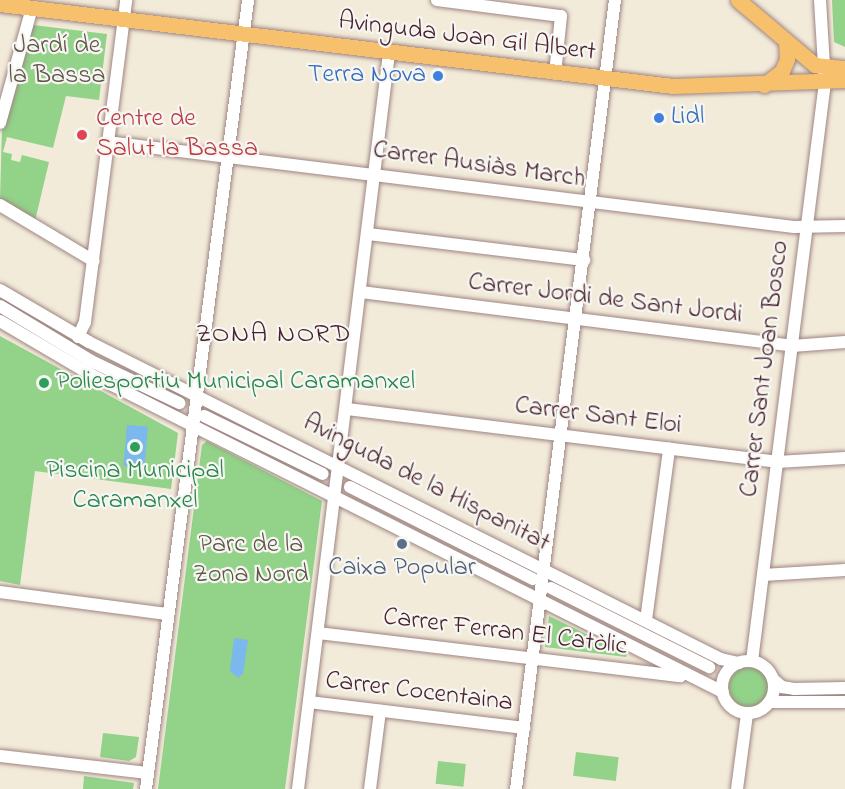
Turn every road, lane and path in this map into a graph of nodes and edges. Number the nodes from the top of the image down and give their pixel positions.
1 (126, 0) edge
2 (248, 0) edge
3 (437, 0) edge
4 (615, 0) edge
5 (738, 0) edge
6 (820, 0) edge
7 (0, 4) edge
8 (32, 8) junction
9 (122, 19) junction
10 (243, 34) junction
11 (786, 42) junction
12 (389, 53) junction
13 (845, 68) edge
14 (555, 74) junction
15 (825, 75) junction
16 (606, 79) junction
17 (845, 81) edge
18 (764, 85) junction
19 (0, 123) edge
20 (106, 142) junction
21 (227, 157) junction
22 (375, 174) junction
23 (591, 203) junction
24 (0, 205) edge
25 (845, 226) edge
26 (806, 228) junction
27 (368, 234) junction
28 (584, 260) junction
29 (94, 261) junction
30 (0, 290) edge
31 (361, 292) junction
32 (0, 306) edge
33 (576, 319) junction
34 (0, 321) edge
35 (78, 337) junction
36 (845, 342) edge
37 (792, 346) junction
38 (196, 395) junction
39 (178, 403) dead end
40 (347, 409) junction
41 (204, 416) dead end
42 (191, 424) junction
43 (561, 435) junction
44 (669, 449) junction
45 (845, 458) edge
46 (777, 462) junction
47 (339, 466) junction
48 (323, 474) dead end
49 (350, 487) dead end
50 (334, 495) junction
51 (544, 568) junction
52 (845, 570) edge
53 (763, 575) junction
54 (532, 579) dead end
55 (551, 588) dead end
56 (0, 592) edge
57 (541, 598) junction
58 (167, 614) junction
59 (646, 620) junction
60 (318, 633) junction
61 (534, 659) junction
62 (752, 661) junction
63 (739, 663) junction
64 (709, 667) dead end
65 (687, 677) junction
66 (774, 680) junction
67 (845, 688) edge
68 (723, 692) junction
69 (309, 702) junction
70 (770, 702) junction
71 (845, 702) edge
72 (380, 711) junction
73 (747, 714) junction
74 (524, 728) junction
75 (0, 756) edge
76 (148, 773) junction
77 (371, 783) edge
78 (146, 789) edge
79 (298, 789) edge
80 (516, 789) edge
81 (737, 789) edge

1 - 9 street
2 - 10 street
3 - 14 street
4 - 16 street
5 - 11 main road
6 - 15 street, Carrer Sant Joan Bosco
7 - 8 main road, Avinguda Joan Gil Albert
8 - 9 main road, Avinguda Joan Gil Albert
8 - 19 street
9 - 10 main road, Avinguda Joan Gil Albert
9 - 20 street
10 - 12 main road, Avinguda Joan Gil Albert
10 - 21 street
11 - 15 main road
11 - 18 main road
12 - 14 main road, Avinguda Joan Gil Albert
12 - 22 street
13 - 15 main road
14 - 16 main road, Avinguda Joan Gil Albert
15 - 17 main road
15 - 18 main road, Avinguda Joan Gil Albert
15 - 26 street, Carrer Sant Joan Bosco
16 - 18 main road, Avinguda Joan Gil Albert
16 - 23 street
20 - 21 street, Carrer Ausiàs March
20 - 29 street
21 - 22 street, Carrer Ausiàs March
21 - 38 street
22 - 23 street, Carrer Ausiàs March
22 - 27 street
23 - 26 street, Carrer Ausiàs March
23 - 28 street
24 - 29 street
25 - 26 street, Carrer Ausiàs March
26 - 37 street, Carrer Sant Joan Bosco
27 - 28 street
27 - 31 street
28 - 33 street
29 - 35 street
30 - 35 street, Avinguda de la Hispanitat
31 - 33 street, Carrer Jordi de Sant Jordi
31 - 40 street
32 - 39 street
33 - 37 street, Carrer Jordi de Sant Jordi
33 - 43 street
34 - 42 street, Avinguda de la Hispanitat
35 - 38 street, Avinguda de la Hispanitat
36 - 37 street, Carrer Jordi de Sant Jordi
37 - 46 street, Carrer Sant Joan Bosco
38 - 42 street
38 - 47 street, Avinguda de la Hispanitat
40 - 43 street, Carrer Sant Eloi
40 - 47 street
41 - 48 street, Avinguda de la Hispanitat
42 - 50 street, Avinguda de la Hispanitat
42 - 58 street
43 - 44 street, Carrer Sant Eloi
43 - 51 street
44 - 46 street, Carrer Sant Eloi
44 - 59 street
45 - 46 street, Carrer Sant Eloi
46 - 53 street, Carrer Sant Joan Bosco
47 - 50 street
47 - 51 street, Avinguda de la Hispanitat
49 - 54 street, Avinguda de la Hispanitat
50 - 57 street, Avinguda de la Hispanitat
50 - 60 street
51 - 57 street
51 - 59 street, Avinguda de la Hispanitat
52 - 53 street
53 - 62 street, Carrer Sant Joan Bosco
55 - 64 street, Avinguda de la Hispanitat
56 - 58 street
57 - 61 street
57 - 65 street, Avinguda de la Hispanitat
58 - 76 street
59 - 63 street, Avinguda de la Hispanitat
60 - 61 street, Carrer Ferran El Catòlic
60 - 69 street
61 - 65 street, Carrer Ferran El Catòlic
61 - 74 street
62 - 63 street
62 - 66 street
63 - 68 street
65 - 68 street, Avinguda de la Hispanitat
66 - 67 street
66 - 70 street
68 - 73 street
69 - 72 street, Carrer Cocentaina
69 - 79 street
70 - 71 street
70 - 73 street
72 - 74 street, Carrer Cocentaina
72 - 77 street
73 - 81 street
74 - 80 street
75 - 76 street
76 - 78 street

